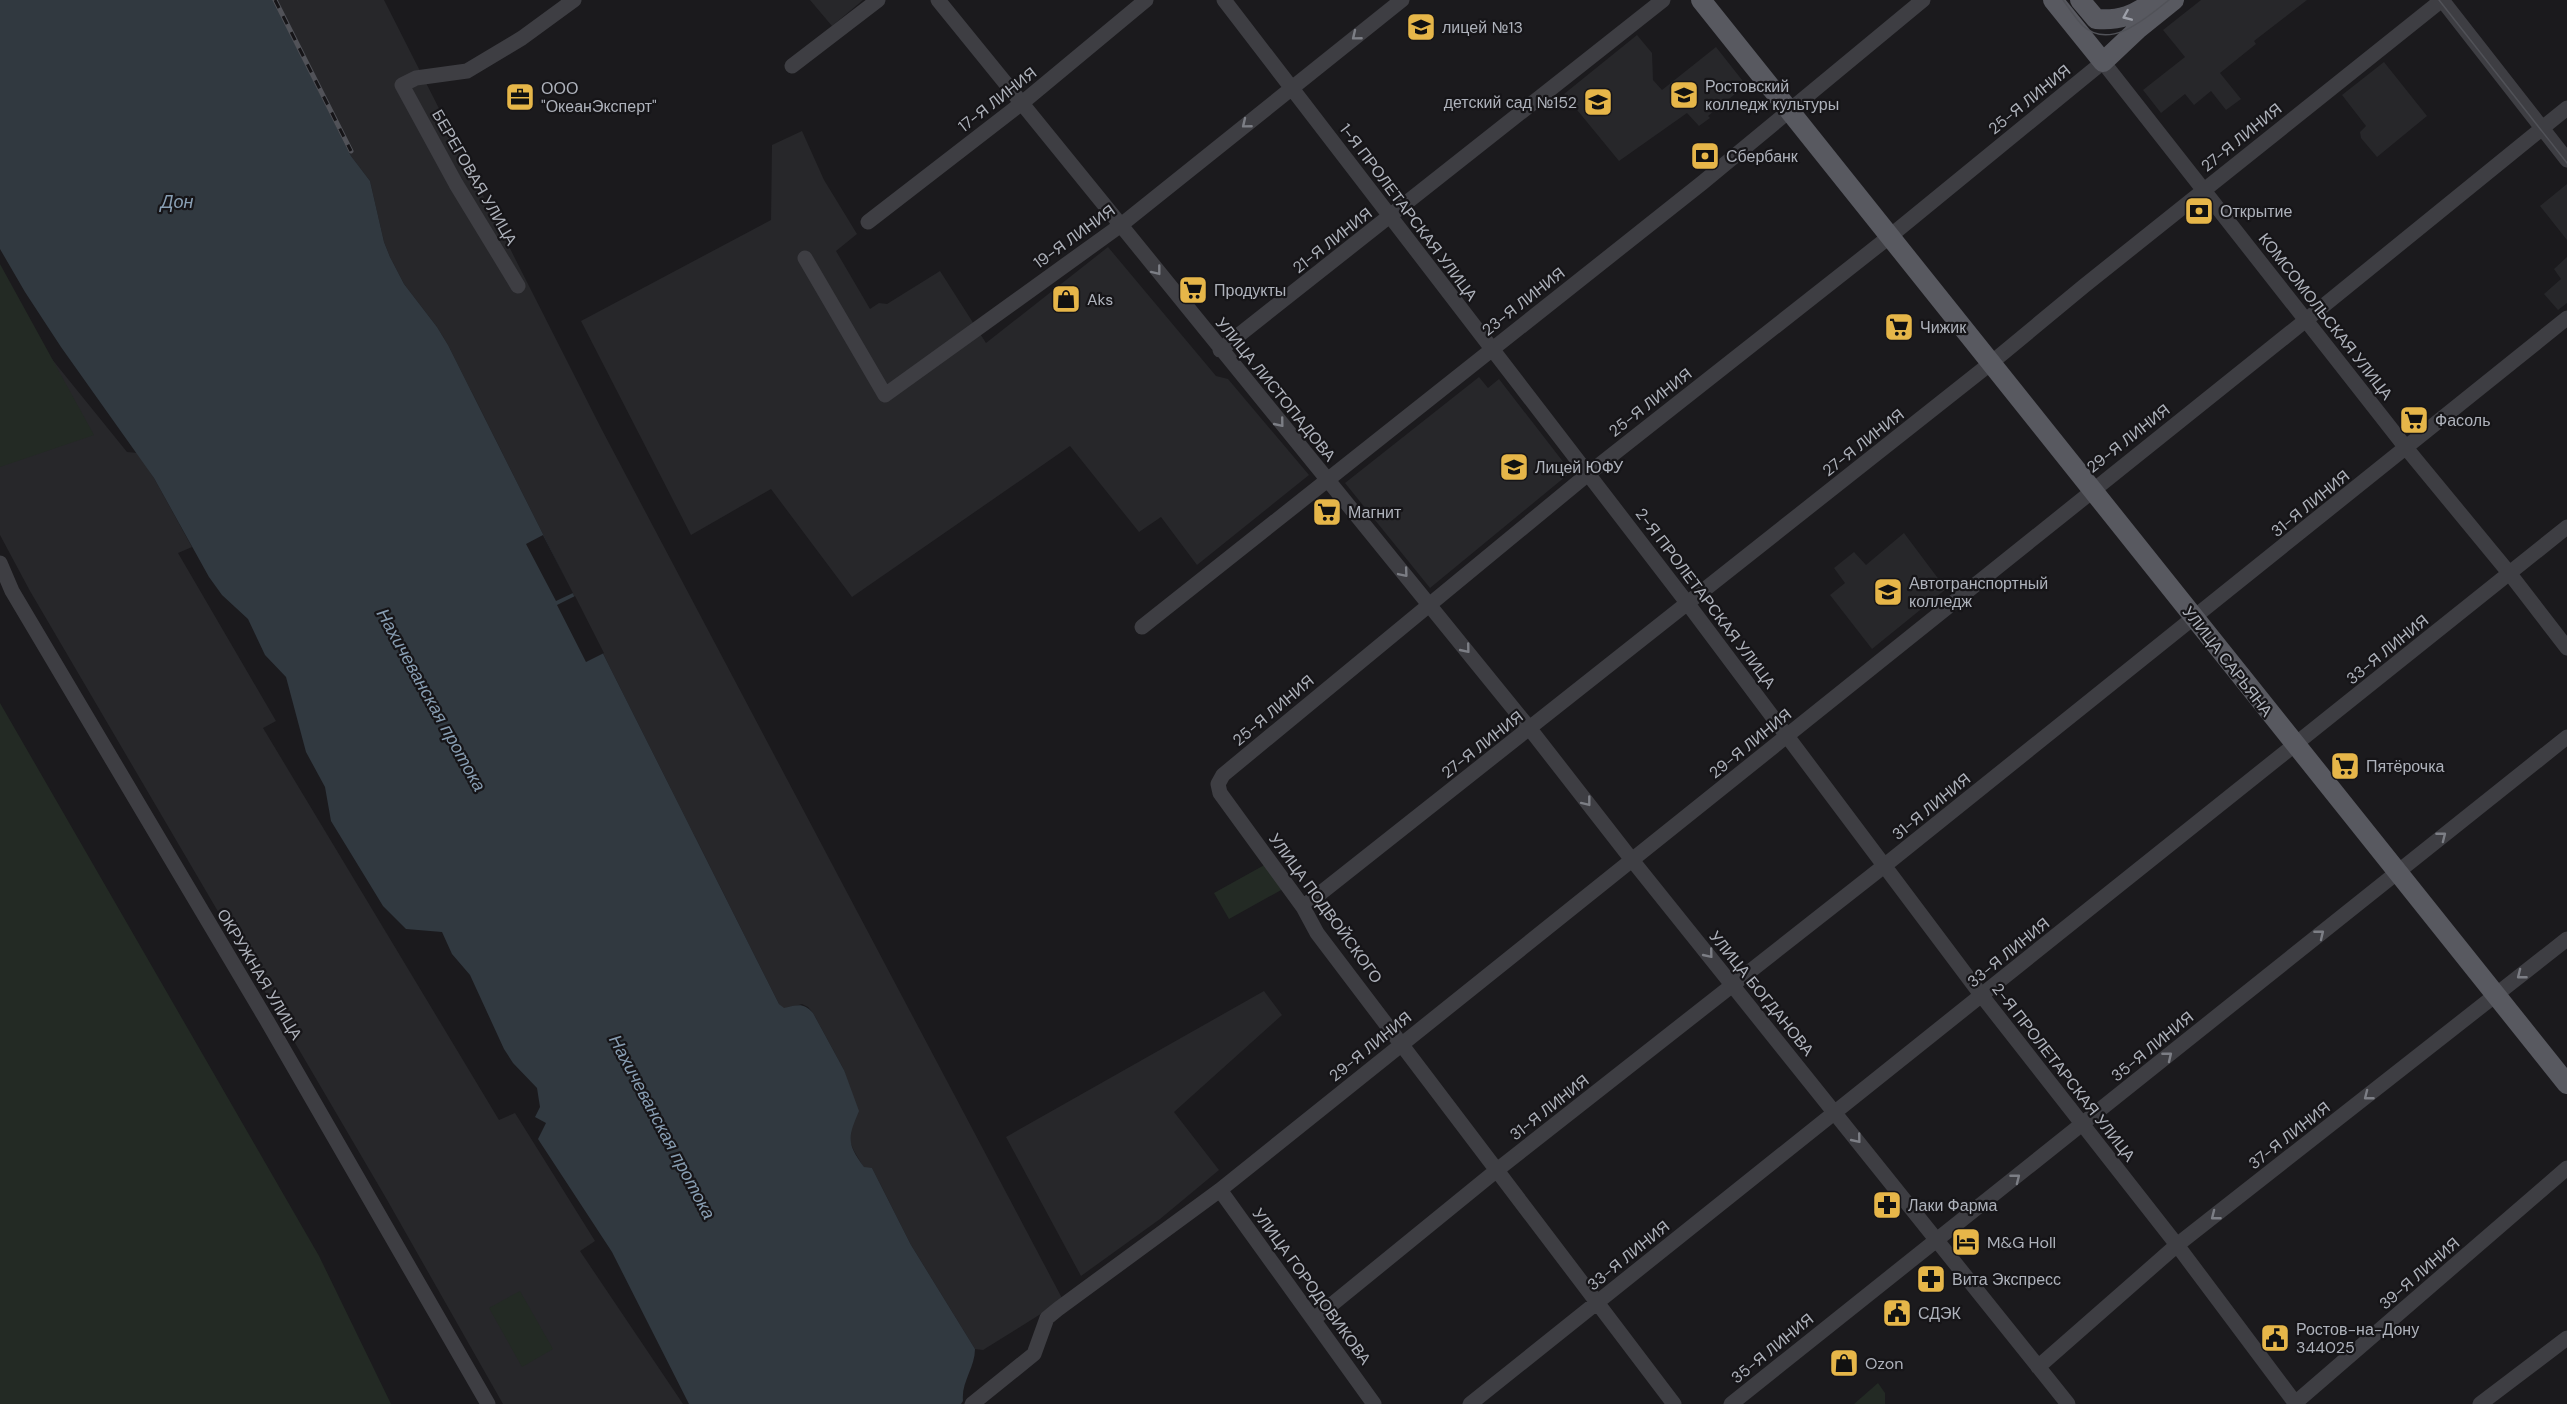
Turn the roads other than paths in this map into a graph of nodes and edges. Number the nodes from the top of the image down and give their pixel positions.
1 (574, 0) edge
2 (878, 0) edge
3 (938, 0) edge
4 (1146, 0) edge
5 (1224, 0) edge
6 (1402, 0) edge
7 (1663, 0) edge
8 (1701, 0) edge
9 (1923, 0) edge
10 (2053, 0) edge
11 (2080, 0) edge
12 (2154, 0) edge
13 (2174, 0) edge
14 (2442, 0) edge
15 (2096, 19) junction
16 (2103, 62) junction
17 (792, 66) dead end
18 (1292, 87) junction
19 (1022, 103) junction
20 (2567, 108) edge
21 (1790, 112) junction
22 (2541, 128) junction
23 (2567, 160) edge
24 (2205, 189) junction
25 (1390, 217) junction
26 (868, 222) dead end
27 (1121, 225) junction
28 (1889, 237) junction
29 (806, 258) dead end
30 (518, 286) dead end
31 (2567, 318) edge
32 (2306, 320) junction
33 (1220, 350) junction
34 (1491, 350) junction
35 (1991, 363) junction
36 (2407, 449) junction
37 (1588, 474) junction
38 (1326, 479) junction
39 (2092, 490) junction
40 (2567, 528) edge
41 (0, 563) edge
42 (2510, 574) junction
43 (1429, 604) junction
44 (1688, 604) junction
45 (2194, 619) junction
46 (1142, 627) dead end
47 (2567, 648) edge
48 (1530, 729) junction
49 (1788, 736) junction
50 (2567, 737) edge
51 (2294, 746) junction
52 (1223, 775) joint
53 (1632, 860) junction
54 (1884, 866) junction
55 (2396, 872) junction
56 (1303, 907) junction
57 (2567, 939) edge
58 (1734, 985) junction
59 (2496, 995) junction
60 (1982, 996) junction
61 (1402, 1042) junction
62 (2567, 1084) edge
63 (1835, 1112) junction
64 (2083, 1125) junction
65 (2567, 1168) edge
66 (1497, 1170) junction
67 (1220, 1190) junction
68 (1936, 1239) junction
69 (2177, 1245) junction
70 (1598, 1302) junction
71 (1314, 1319) junction
72 (2567, 1338) edge
73 (2038, 1367) junction
74 (488, 1404) edge
75 (972, 1404) edge
76 (1374, 1404) edge
77 (1470, 1404) edge
78 (1674, 1404) edge
79 (1731, 1404) edge
80 (2068, 1404) edge
81 (2295, 1404) edge
82 (2480, 1404) edge

1 - 30 street, БЕРЕГОВАЯ УЛИЦА
2 - 17 street
3 - 19 street, УЛИЦА ЛИСТОПАДОВА
4 - 19 street, 17-Я ЛИНИЯ
5 - 18 street, 1-Я ПРОЛЕТАРСКАЯ УЛИЦА
6 -> 18 street, 19-Я ЛИНИЯ
7 - 25 street, 21-Я ЛИНИЯ
8 - 21 main road, УЛИЦА САРЬЯНА
9 - 21 street, 23-Я ЛИНИЯ
10 - 16 main road
11 - 15 main road
12 -> 15 main road
13 - 16 main road
14 - 22 street
14 - 24 street, 27-Я ЛИНИЯ
15 - 16 main road
16 - 24 street, КОМСОМОЛЬСКАЯ УЛИЦА
16 - 28 street, 25-Я ЛИНИЯ
18 - 25 street, 1-Я ПРОЛЕТАРСКАЯ УЛИЦА
18 -> 27 street, 19-Я ЛИНИЯ
19 - 26 street, 17-Я ЛИНИЯ
19 - 27 street, УЛИЦА ЛИСТОПАДОВА
20 - 22 street, 29-Я ЛИНИЯ
21 - 28 main road, УЛИЦА САРЬЯНА
21 - 34 street, 23-Я ЛИНИЯ
22 - 23 street
22 - 32 street, 29-Я ЛИНИЯ
24 - 32 street, КОМСОМОЛЬСКАЯ УЛИЦА
24 - 35 street, 27-Я ЛИНИЯ
25 - 33 street, 21-Я ЛИНИЯ
25 - 34 street, 1-Я ПРОЛЕТАРСКАЯ УЛИЦА
27 - 29 street, 19-Я ЛИНИЯ
27 -> 33 street, УЛИЦА ЛИСТОПАДОВА
28 - 35 main road, УЛИЦА САРЬЯНА
28 - 37 street, 25-Я ЛИНИЯ
31 - 36 street, 31-Я ЛИНИЯ
32 - 36 street, КОМСОМОЛЬСКАЯ УЛИЦА
32 - 39 street, 29-Я ЛИНИЯ
33 -> 38 street, УЛИЦА ЛИСТОПАДОВА
34 - 37 street, 1-Я ПРОЛЕТАРСКАЯ УЛИЦА
34 - 38 street, 23-Я ЛИНИЯ
35 - 39 main road, УЛИЦА САРЬЯНА
35 - 44 street, 27-Я ЛИНИЯ
36 - 42 street, КОМСОМОЛЬСКАЯ УЛИЦА
36 - 45 street, 31-Я ЛИНИЯ
37 - 43 street, 25-Я ЛИНИЯ
37 - 44 street, 2-Я ПРОЛЕТАРСКАЯ УЛИЦА
38 -> 43 street, УЛИЦА ЛИСТОПАДОВА
38 - 46 street, 23-Я ЛИНИЯ
39 - 45 main road, УЛИЦА САРЬЯНА
39 - 49 street, 29-Я ЛИНИЯ
40 - 42 street, 33-Я ЛИНИЯ
41 - 74 street, ОКРУЖНАЯ УЛИЦА
42 - 47 street, КОМСОМОЛЬСКАЯ УЛИЦА
42 - 51 street, 33-Я ЛИНИЯ
43 -> 48 street, УЛИЦА БОГДАНОВА
43 - 52 street, 25-Я ЛИНИЯ
44 - 48 street, 27-Я ЛИНИЯ
44 - 49 street, 2-Я ПРОЛЕТАРСКАЯ УЛИЦА
45 - 51 main road, УЛИЦА САРЬЯНА
45 - 54 street, 31-Я ЛИНИЯ
48 -> 53 street, УЛИЦА БОГДАНОВА
48 - 56 street, 27-Я ЛИНИЯ
49 - 53 street, 29-Я ЛИНИЯ
49 - 54 street, 2-Я ПРОЛЕТАРСКАЯ УЛИЦА
55 -> 50 street, 35-Я ЛИНИЯ
51 - 55 main road, УЛИЦА САРЬЯНА
51 - 60 street, 33-Я ЛИНИЯ
52 - 56 street, УЛИЦА ПОДВОЙСКОГО
53 -> 58 street, УЛИЦА БОГДАНОВА
53 - 61 street, 29-Я ЛИНИЯ
54 - 58 street, 31-Я ЛИНИЯ
54 - 60 street, 2-Я ПРОЛЕТАРСКАЯ УЛИЦА
55 - 59 main road, УЛИЦА САРЬЯНА
64 -> 55 street, 35-Я ЛИНИЯ
56 - 61 street, УЛИЦА ПОДВОЙСКОГО
57 -> 59 street, 37-Я ЛИНИЯ
58 - 63 street, УЛИЦА БОГДАНОВА
58 - 66 street, 31-Я ЛИНИЯ
59 - 62 main road, УЛИЦА САРЬЯНА
59 -> 69 street, 37-Я ЛИНИЯ
60 - 63 street, 33-Я ЛИНИЯ
60 - 64 street, 2-Я ПРОЛЕТАРСКАЯ УЛИЦА
61 - 66 street, УЛИЦА ПОДВОЙСКОГО
61 - 67 street, 29-Я ЛИНИЯ
63 -> 68 street, УЛИЦА БОГДАНОВА
63 - 70 street, 33-Я ЛИНИЯ
68 -> 64 street, 35-Я ЛИНИЯ
64 - 69 street, 2-Я ПРОЛЕТАРСКАЯ УЛИЦА
65 - 81 street, 39-Я ЛИНИЯ
66 - 70 street, УЛИЦА ПОДВОЙСКОГО
66 - 71 street, 31-Я ЛИНИЯ
67 - 71 street, УЛИЦА ГОРОДОВИКОВА
67 - 75 street, 29-Я ЛИНИЯ
68 - 73 street, УЛИЦА БОГДАНОВА
68 - 79 street, 35-Я ЛИНИЯ
69 - 73 street, 37-Я ЛИНИЯ
69 - 81 street, 2-Я ПРОЛЕТАРСКАЯ УЛИЦА
70 - 77 street, 33-Я ЛИНИЯ
70 - 78 street, УЛИЦА ПОДВОЙСКОГО
71 - 76 street, УЛИЦА ГОРОДОВИКОВА
72 - 82 street
73 - 80 street, УЛИЦА БОГДАНОВА

